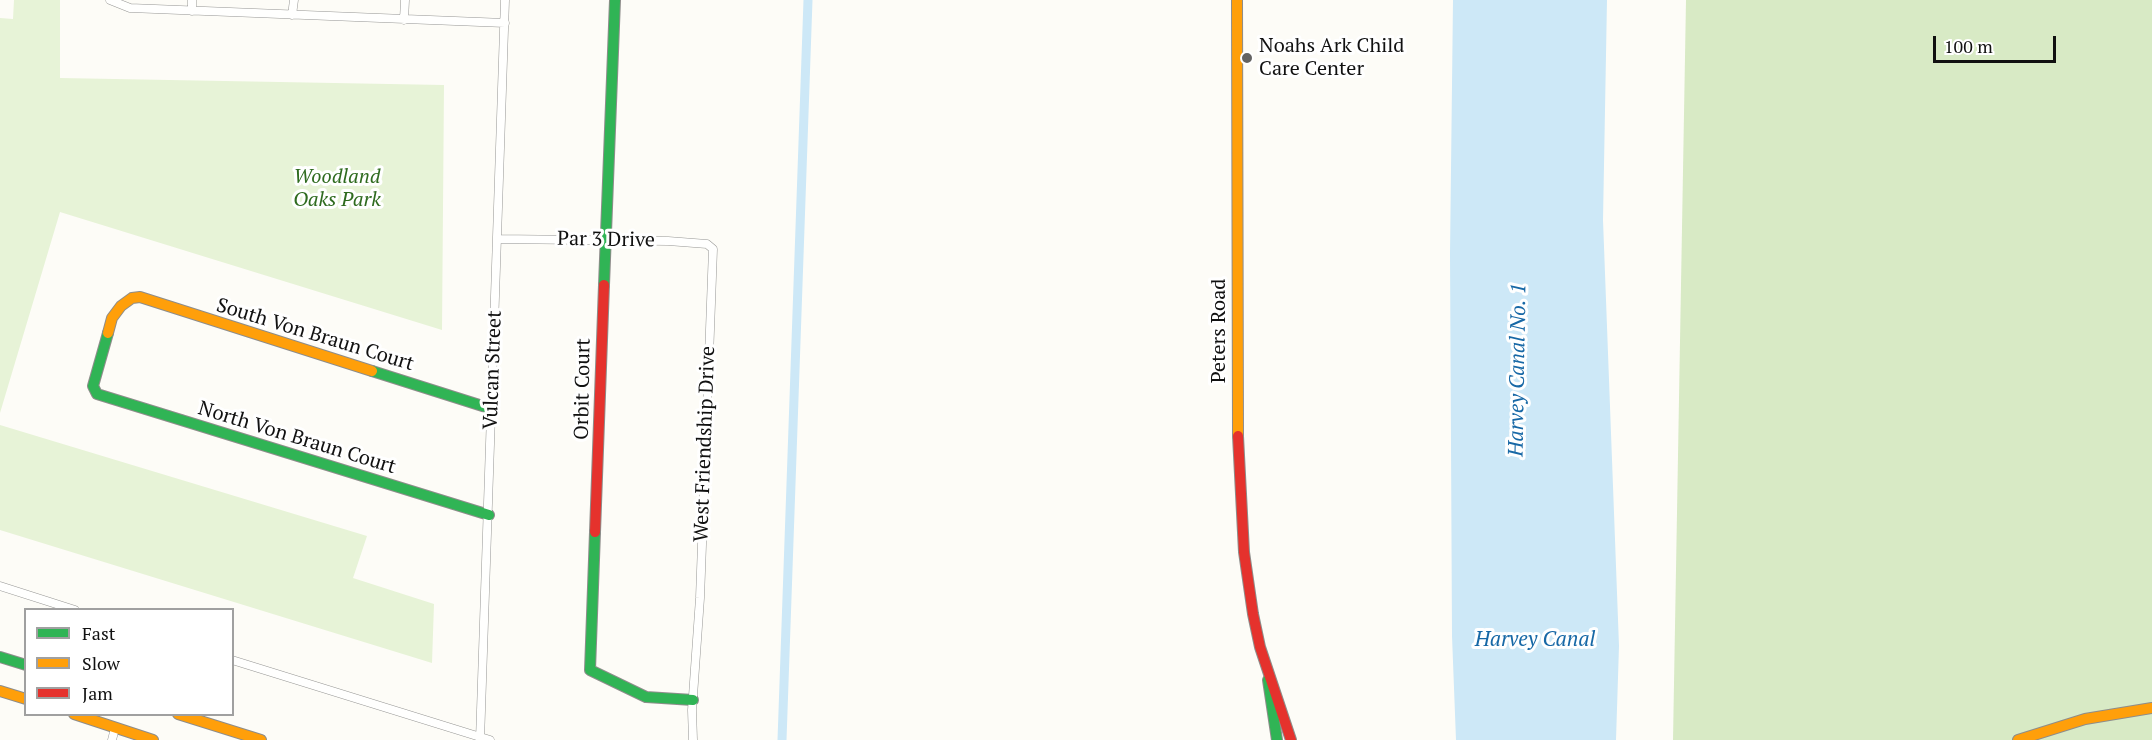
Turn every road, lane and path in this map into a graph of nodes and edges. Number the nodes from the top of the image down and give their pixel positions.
1 (110, 0) edge
2 (192, 0) edge
3 (294, 0) edge
4 (405, 0) edge
5 (505, 0) edge
6 (615, 0) edge
7 (1237, 0) edge
8 (192, 11) junction
9 (292, 15) junction
10 (405, 20) junction
11 (505, 23) junction
12 (497, 239) junction
13 (604, 239) junction
14 (713, 249) joint
15 (97, 394) joint
16 (492, 409) junction
17 (489, 515) junction
18 (0, 586) edge
19 (72, 608) edge
20 (0, 657) edge
21 (1266, 659) junction
22 (234, 661) edge
23 (24, 664) edge
24 (0, 691) edge
25 (24, 698) edge
26 (693, 705) junction
27 (2152, 708) edge
28 (80, 716) edge
29 (119, 716) edge
30 (184, 716) edge
31 (216, 726) junction
32 (116, 728) junction
33 (151, 739) edge
34 (481, 739) edge
35 (112, 740) edge
36 (161, 740) edge
37 (226, 740) edge
38 (261, 740) edge
39 (490, 740) edge
40 (693, 740) edge
41 (1276, 740) edge
42 (1291, 740) edge
43 (2018, 740) edge

1 - 8 street
2 - 8 street
3 - 9 street
4 - 10 street
5 - 11 street, Vulcan Street
6 - 13 street, Orbit Court
7 - 21 street, Peters Road
8 - 9 street
9 - 10 street
10 - 11 street
11 - 12 street, Vulcan Street
12 - 13 street, Par 3 Drive
12 - 16 street, Vulcan Street
13 - 14 street, Par 3 Drive
13 - 26 street, Orbit Court
14 - 26 street, West Friendship Drive
15 - 16 street, South Von Braun Court
15 - 17 street, North Von Braun Court
16 - 17 street, Vulcan Street
17 - 34 street, Vulcan Street
18 - 19 street
20 - 23 street
21 - 41 street, Peters Road
21 - 42 street, Peters Road
22 - 34 street
24 - 25 street
26 - 40 street, West Friendship Drive
27 - 43 street
28 - 32 street
29 - 32 street
30 - 31 street
31 - 37 street
31 - 38 street
32 - 33 street
32 - 35 street
33 - 36 street
34 - 39 street

